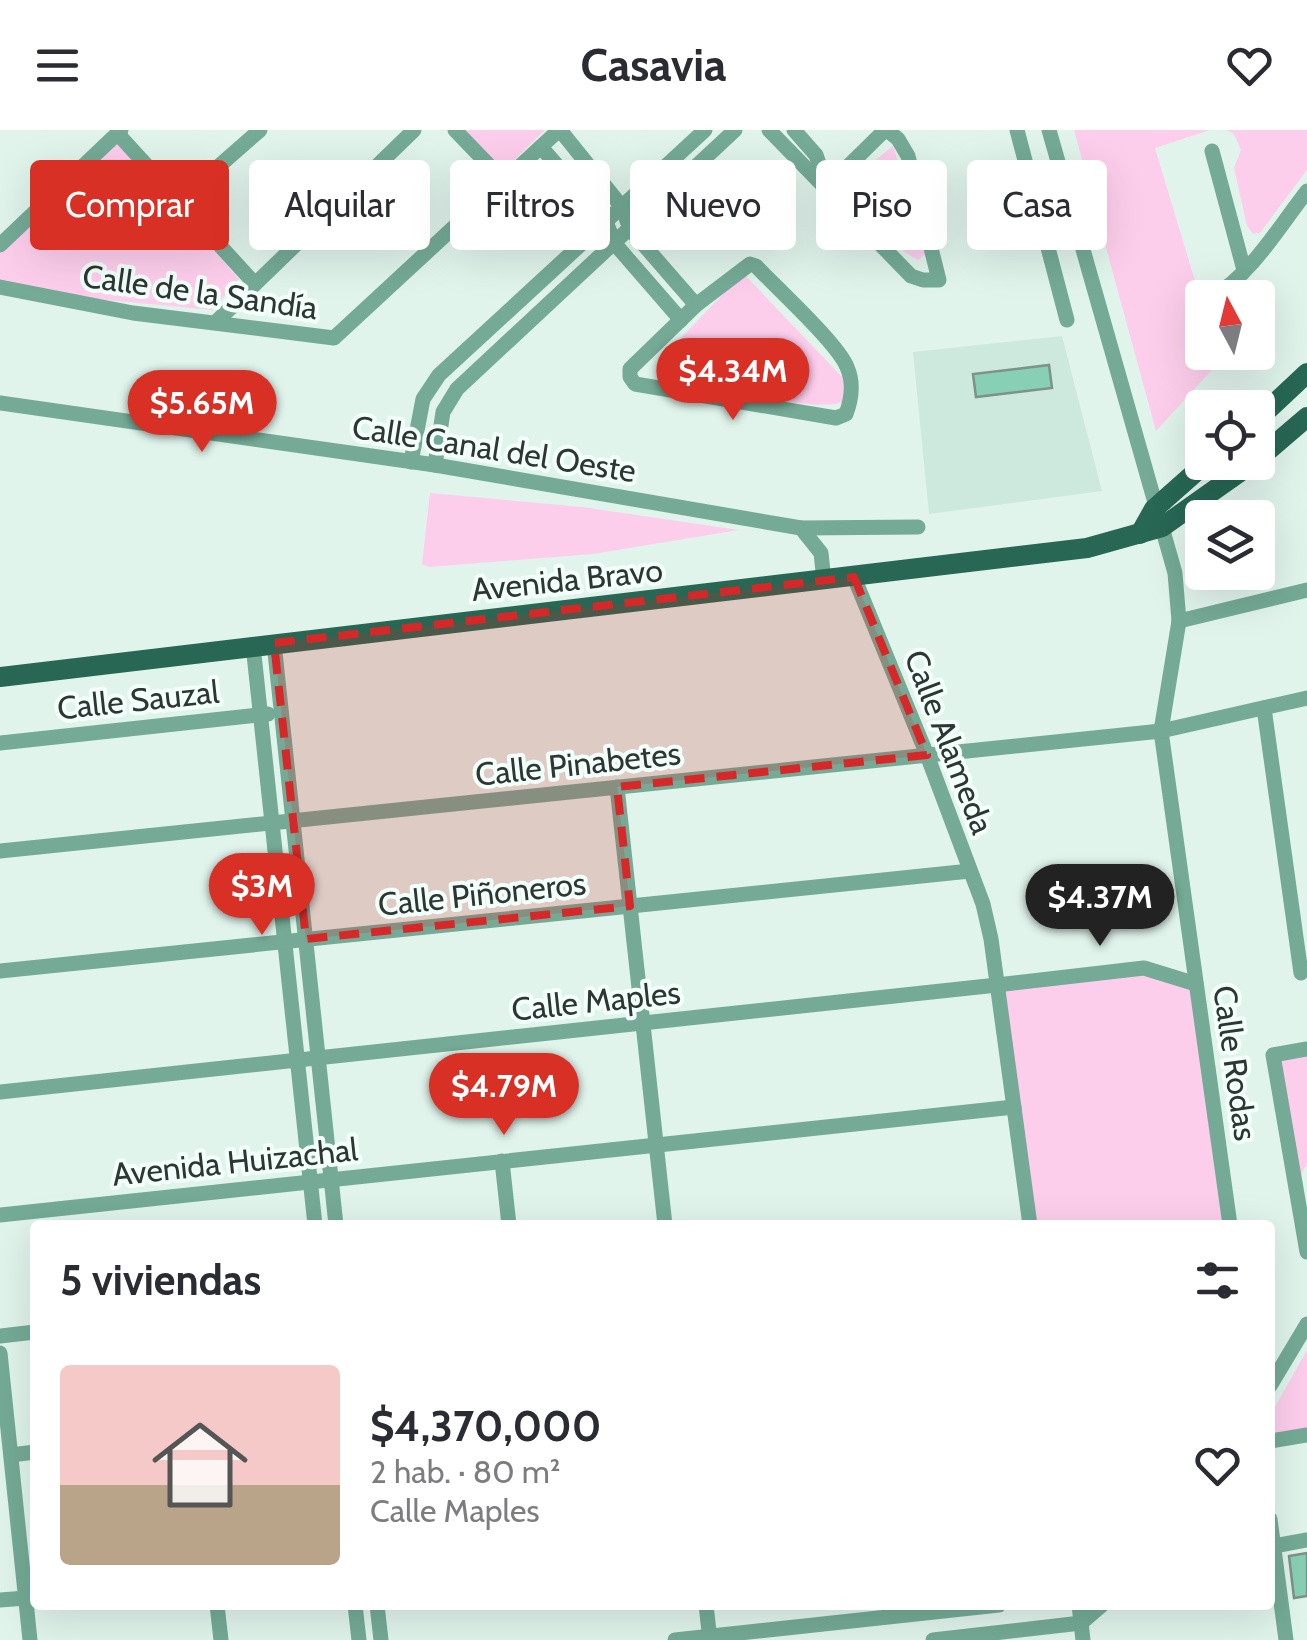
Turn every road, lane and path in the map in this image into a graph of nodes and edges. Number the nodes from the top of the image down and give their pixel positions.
1 (260, 130) edge
2 (414, 130) edge
3 (455, 130) edge
4 (560, 130) edge
5 (705, 130) edge
6 (736, 130) edge
7 (769, 130) edge
8 (794, 130) edge
9 (886, 130) edge
10 (1017, 130) edge
11 (1049, 130) edge
12 (119, 132) edge
13 (541, 147) junction
14 (1212, 151) dead end
15 (143, 160) edge
16 (226, 160) edge
17 (484, 160) edge
18 (527, 160) edge
19 (552, 160) edge
20 (704, 160) edge
21 (818, 160) edge
22 (854, 160) edge
23 (909, 160) edge
24 (816, 177) edge
25 (1307, 192) edge
26 (622, 207) junction
27 (610, 218) edge
28 (630, 229) joint
29 (450, 231) edge
30 (610, 232) edge
31 (615, 244) junction
32 (0, 245) edge
33 (224, 250) edge
34 (575, 250) edge
35 (648, 250) edge
36 (886, 250) edge
37 (932, 250) edge
38 (1244, 270) junction
39 (1235, 280) edge
40 (255, 284) junction
41 (0, 288) edge
42 (696, 305) junction
43 (681, 320) junction
44 (1067, 320) dead end
45 (216, 322) junction
46 (1307, 373) edge
47 (0, 403) edge
48 (1275, 403) edge
49 (1307, 417) edge
50 (1275, 445) edge
51 (411, 462) junction
52 (435, 466) junction
53 (1191, 480) edge
54 (1233, 480) edge
55 (1158, 518) junction
56 (918, 527) dead end
57 (801, 528) junction
58 (854, 577) junction
59 (824, 581) junction
60 (1307, 590) edge
61 (1180, 621) junction
62 (264, 644) junction
63 (0, 677) edge
64 (1307, 698) edge
65 (1264, 708) junction
66 (282, 712) junction
67 (261, 715) junction
68 (1161, 731) junction
69 (0, 743) edge
70 (927, 755) junction
71 (618, 787) junction
72 (293, 821) junction
73 (272, 823) junction
74 (0, 852) edge
75 (970, 871) junction
76 (630, 906) junction
77 (306, 940) junction
78 (285, 942) junction
79 (0, 971) edge
80 (1302, 973) dead end
81 (1196, 984) junction
82 (997, 985) junction
83 (643, 1023) junction
84 (1307, 1049) edge
85 (318, 1058) junction
86 (298, 1060) junction
87 (0, 1092) edge
88 (1014, 1107) junction
89 (656, 1144) junction
90 (502, 1161) junction
91 (1307, 1166) edge
92 (332, 1179) junction
93 (310, 1182) junction
94 (1297, 1184) junction
95 (0, 1214) edge
96 (314, 1220) edge
97 (336, 1220) edge
98 (508, 1220) edge
99 (664, 1220) edge
100 (1028, 1220) edge
101 (1229, 1220) edge
102 (1307, 1252) edge
103 (1307, 1324) edge
104 (30, 1333) edge
105 (0, 1336) edge
106 (0, 1353) edge
107 (1275, 1378) edge
108 (2, 1385) edge
109 (1307, 1435) edge
110 (1275, 1441) edge
111 (30, 1453) edge
112 (11, 1455) junction
113 (7, 1493) edge
114 (1307, 1540) edge
115 (1275, 1546) edge
116 (1275, 1554) edge
117 (26, 1598) junction
118 (0, 1600) edge
119 (218, 1610) edge
120 (356, 1610) edge
121 (377, 1610) edge
122 (707, 1610) edge
123 (954, 1610) edge
124 (1079, 1610) edge
125 (1096, 1610) edge
126 (1081, 1623) junction
127 (710, 1638) edge
128 (30, 1640) edge
129 (221, 1640) edge
130 (359, 1640) edge
131 (380, 1640) edge
132 (675, 1640) edge
133 (933, 1640) edge
134 (1083, 1640) edge
135 (1286, 1640) edge

1 - 16 street
2 - 40 street
3 - 17 street
4 - 13 street
4 - 26 street
5 - 26 street
6 - 20 street
7 - 24 street
8 - 21 street
9 - 22 street
9 - 23 street
10 - 44 street
11 - 55 street, Calle Rodas
12 - 15 street
12 - 32 street
13 - 18 street
13 - 19 street
14 - 38 street
25 - 38 street
26 - 27 street
26 - 28 street
28 - 31 street
29 - 45 street, Calle de la Sandía
30 - 31 street
31 - 43 street
31 - 52 street
33 - 40 street
34 - 51 street
35 - 42 street
36 - 37 street
38 - 39 street
40 - 45 street
41 - 45 street, Calle de la Sandía
42 - 43 street
42 - 43 street
46 - 48 main road
47 - 51 street, Calle Canal del Oeste
49 - 50 main road, Avenida Bravo
51 - 52 street, Calle Canal del Oeste
52 - 57 street, Calle Canal del Oeste
53 - 55 main road, Avenida Bravo
54 - 55 main road, Avenida Bravo
55 - 58 main road, Avenida Bravo
55 - 61 street, Calle Rodas
56 - 57 street, Calle Canal del Oeste
57 - 59 street
58 - 59 main road, Avenida Bravo
58 - 70 street, Calle Alameda
59 - 62 main road, Avenida Bravo
60 - 61 street
61 - 68 street, Calle Rodas
62 - 63 main road, Avenida Bravo
62 - 66 street
62 - 67 street
64 - 65 street, Calle Pinabetes
65 - 68 street, Calle Pinabetes
65 - 80 street
66 - 67 street, Calle Sauzal
66 - 72 street
67 - 69 street, Calle Sauzal
67 - 73 street
68 - 70 street, Calle Pinabetes
68 - 81 street, Calle Rodas
70 - 71 street, Calle Pinabetes
70 - 75 street, Calle Alameda
71 - 72 street, Calle Pinabetes
71 - 76 street
72 - 73 street, Calle Pinabetes
72 - 77 street
73 - 74 street, Calle Pinabetes
73 - 78 street
75 - 76 street, Calle Piñoneros
75 - 82 street, Calle Alameda
76 - 77 street, Calle Piñoneros
76 - 83 street
77 - 78 street, Calle Piñoneros
77 - 85 street
78 - 79 street, Calle Piñoneros
78 - 86 street
81 - 82 street, Calle Maples
81 - 101 street, Calle Rodas
82 - 83 street, Calle Maples
82 - 88 street, Calle Alameda
83 - 85 street, Calle Maples
83 - 89 street
84 - 94 street
85 - 86 street, Calle Maples
85 - 92 street
86 - 87 street, Calle Maples
86 - 93 street
88 - 89 street, Avenida Huizachal
88 - 100 street, Calle Alameda
89 - 90 street, Avenida Huizachal
89 - 99 street
90 - 92 street, Avenida Huizachal
90 - 98 street
91 - 94 street
92 - 93 street, Avenida Huizachal
92 - 97 street
93 - 95 street, Avenida Huizachal
93 - 96 street
94 - 102 street
103 - 107 street
104 - 105 street
106 - 108 street
108 - 112 street
109 - 110 street
111 - 112 street
112 - 113 street
113 - 117 street
114 - 115 street
116 - 135 street
117 - 118 street
117 - 128 street
119 - 129 street
120 - 130 street
121 - 131 street
122 - 127 street
123 - 127 street
124 - 126 street
125 - 126 street
126 - 133 street
126 - 134 street
127 - 132 street

